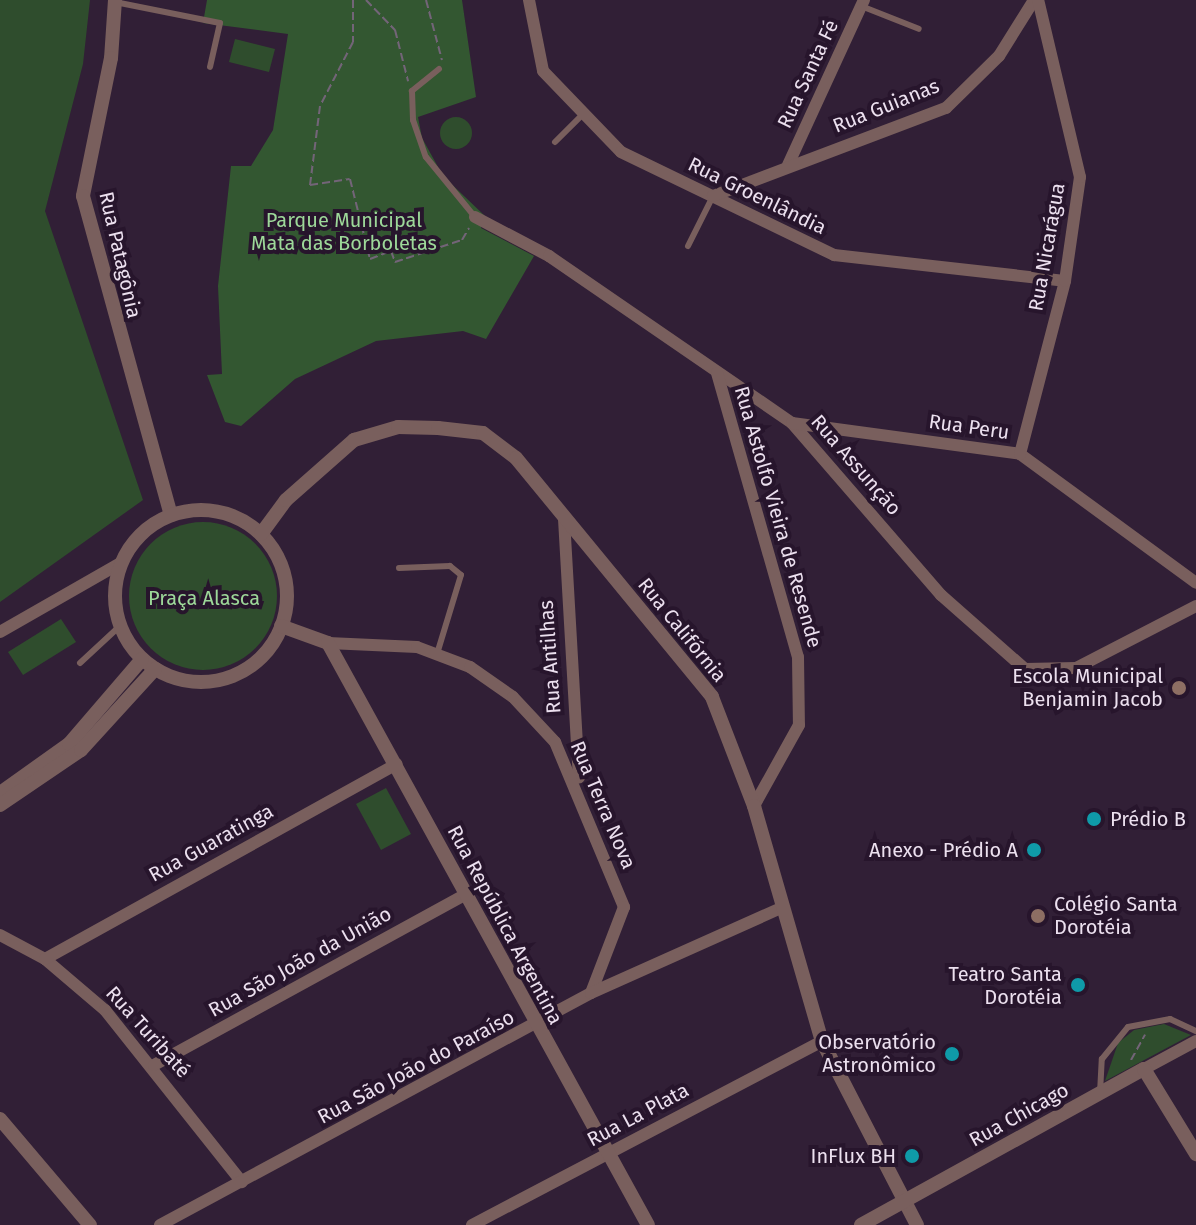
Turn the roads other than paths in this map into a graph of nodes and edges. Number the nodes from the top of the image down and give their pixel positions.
1 (529, 0) edge
2 (1036, 0) edge
3 (115, 1) edge
4 (863, 3) edge
5 (919, 29) dead end
6 (210, 67) dead end
7 (441, 68) road end
8 (584, 113) junction
9 (555, 142) dead end
10 (788, 165) junction
11 (713, 196) junction
12 (475, 217) joint
13 (688, 246) dead end
14 (1065, 281) junction
15 (717, 373) junction
16 (792, 423) junction
17 (1020, 454) junction
18 (171, 515) junction
19 (564, 519) junction
20 (261, 534) junction
21 (122, 562) junction
22 (399, 568) dead end
23 (1196, 583) edge
24 (1196, 606) edge
25 (120, 626) junction
26 (281, 626) junction
27 (0, 632) edge
28 (328, 643) junction
29 (437, 654) junction
30 (142, 659) junction
31 (80, 663) dead end
32 (155, 669) junction
33 (397, 764) junction
34 (0, 793) edge
35 (580, 793) junction
36 (0, 805) edge
37 (754, 806) junction
38 (465, 895) junction
39 (779, 909) junction
40 (0, 935) edge
41 (45, 959) junction
42 (591, 993) junction
43 (536, 1026) junction
44 (1196, 1031) edge
45 (822, 1041) junction
46 (1196, 1041) edge
47 (154, 1065) junction
48 (1136, 1068) junction
49 (1100, 1093) junction
50 (0, 1119) edge
51 (608, 1153) junction
52 (1196, 1154) edge
53 (242, 1182) junction
54 (904, 1202) junction
55 (90, 1225) edge
56 (160, 1225) edge
57 (472, 1225) edge
58 (648, 1225) edge
59 (861, 1225) edge
60 (917, 1225) edge

1 - 8 street, Rua Groenlândia
2 - 10 street, Rua Guianas
2 - 14 street, Rua Nicarágua
3 - 6 lane
3 - 18 street, Rua Patagônia
4 - 5 lane
4 - 10 street, Rua Santa Fé
7 - 12 lane
8 - 9 lane
8 - 11 street, Rua Groenlândia
10 - 11 street, Rua Guianas
11 - 13 lane
11 - 14 street, Rua Groenlândia
12 - 15 street, Rua Assunção
14 - 17 street, Rua Nicarágua
15 - 16 street, Rua Assunção
15 - 37 street, Rua Astolfo Vieira de Resende
16 - 17 street, Rua Peru
16 - 24 street, Rua Assunção
17 - 23 street, Rua Peru
18 - 20 street
18 - 21 street
19 - 20 street, Rua Califórnia
19 - 35 street, Rua Antilhas
19 - 37 street, Rua Califórnia
20 - 26 street
21 - 25 street
21 - 27 street
22 - 29 lane
25 - 30 street
25 - 31 lane
26 - 28 street, Rua Terra Nova
26 - 32 street
28 - 29 street, Rua Terra Nova
28 - 33 street, Rua República Argentina
29 - 35 street, Rua Terra Nova
30 - 32 street
30 - 34 street
32 - 36 street
33 - 38 street, Rua República Argentina
33 - 41 street, Rua Guaratinga
35 - 42 street, Rua Terra Nova
37 - 39 street, Rua Califórnia
38 - 43 street, Rua República Argentina
38 - 47 street, Rua São João da União
39 - 42 street, Rua São João do Paraíso
39 - 45 street, Rua Califórnia
40 - 41 street, Rua Turibaté
41 - 47 street, Rua Turibaté
42 - 43 street, Rua São João do Paraíso
43 - 51 street, Rua República Argentina
43 - 53 street, Rua São João do Paraíso
44 - 49 lane
45 - 51 street, Rua La Plata
45 - 54 street, Rua Califórnia
46 - 48 street, Rua Chicago
47 - 53 street, Rua Turibaté
48 - 49 street, Rua Chicago
48 - 52 street
49 - 54 street, Rua Chicago
50 - 55 street
51 - 57 street, Rua La Plata
51 - 58 street, Rua República Argentina
53 - 56 street, Rua São João do Paraíso
54 - 59 street, Rua Chicago
54 - 60 street, Rua Califórnia

